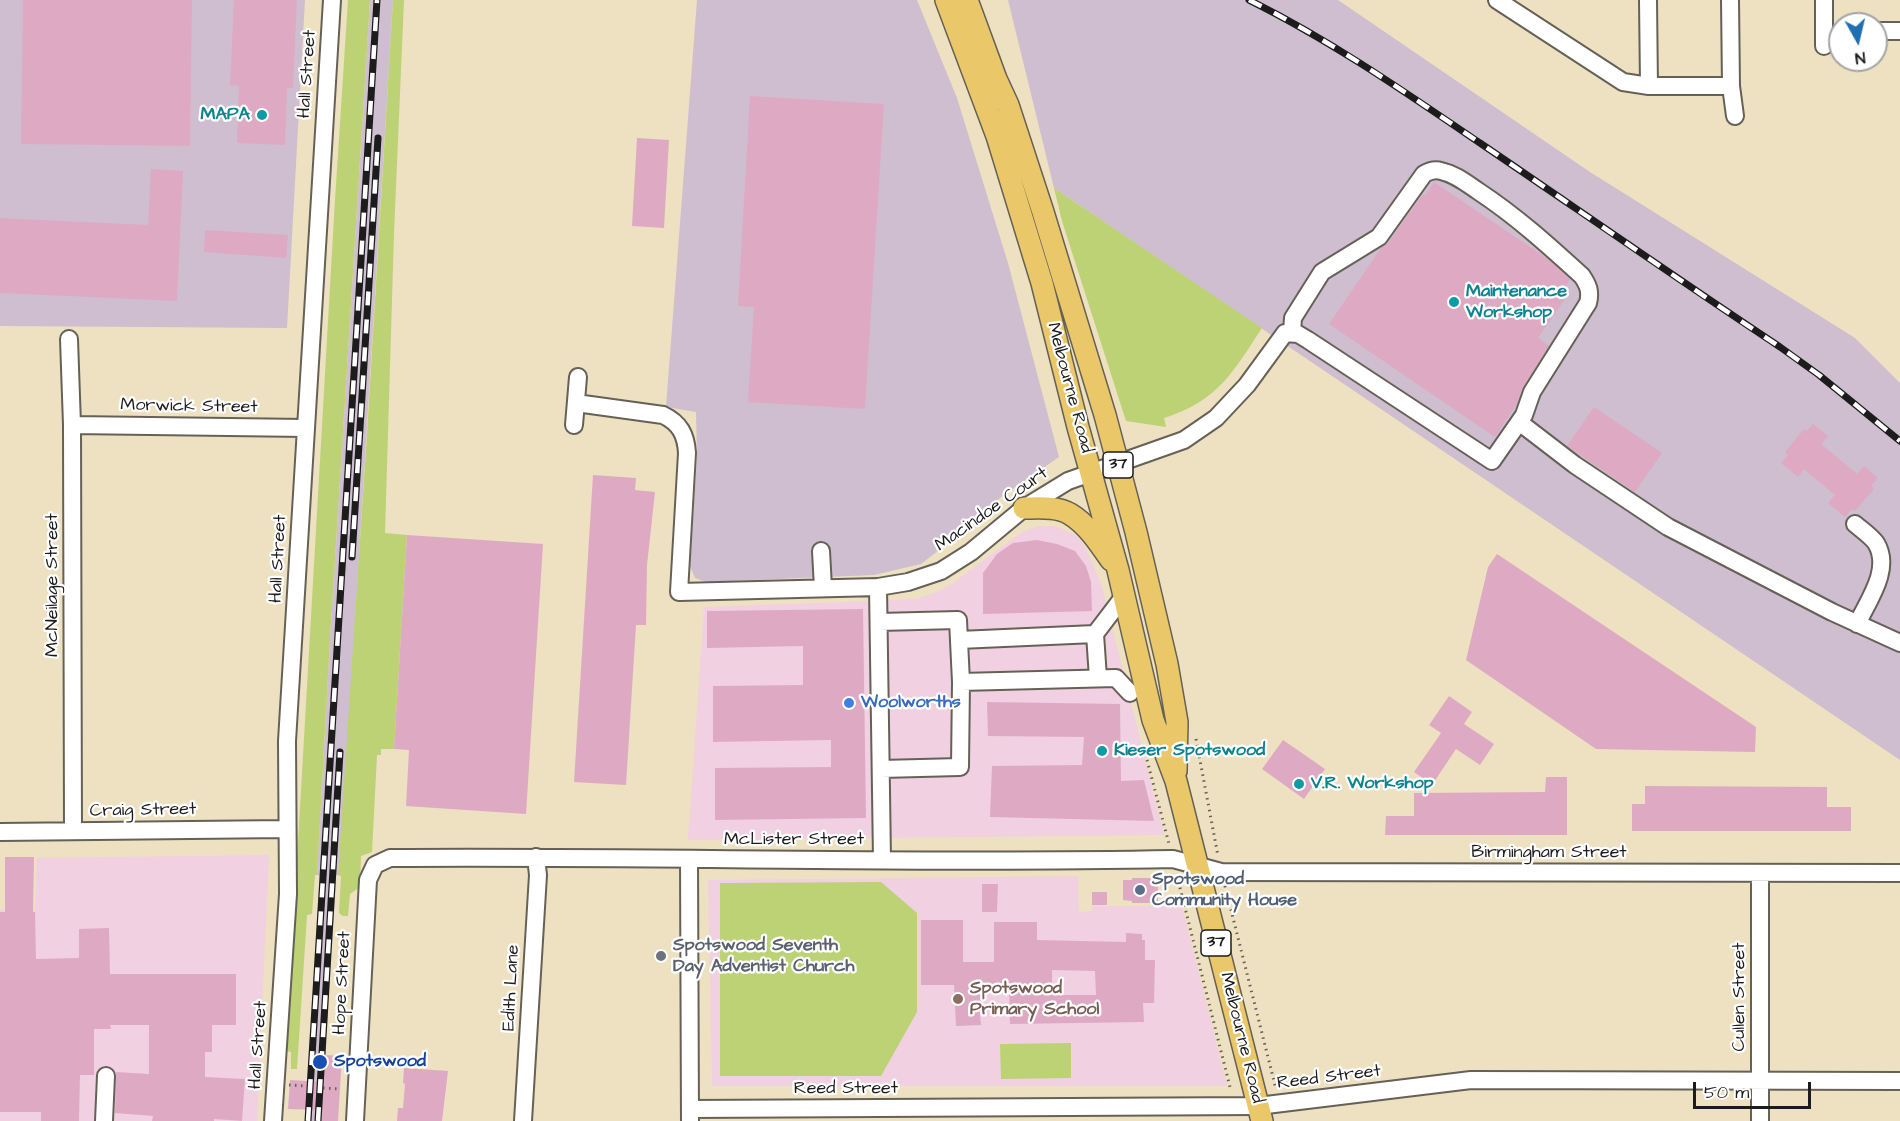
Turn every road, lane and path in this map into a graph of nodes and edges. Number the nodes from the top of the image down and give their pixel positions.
1 (332, 0) edge
2 (946, 0) edge
3 (967, 0) edge
4 (1497, 0) edge
5 (1648, 0) edge
6 (1730, 0) edge
7 (1824, 0) edge
8 (1824, 46) dead end
9 (1649, 86) junction
10 (1731, 86) junction
11 (1735, 116) dead end
12 (1286, 336) junction
13 (69, 339) dead end
14 (578, 377) dead end
15 (576, 403) junction
16 (1519, 422) junction
17 (72, 425) junction
18 (574, 425) dead end
19 (306, 428) junction
20 (1118, 462) junction
21 (1092, 472) junction
22 (1024, 508) junction
23 (1855, 524) dead end
24 (821, 551) dead end
25 (1118, 570) junction
26 (878, 587) junction
27 (823, 588) junction
28 (1124, 596) junction
29 (879, 622) junction
30 (1857, 624) junction
31 (1095, 634) junction
32 (959, 640) junction
33 (1900, 643) edge
34 (1098, 678) junction
35 (961, 682) junction
36 (1130, 693) dead end
37 (1196, 734) dead end
38 (1145, 753) dead end
39 (881, 769) junction
40 (1176, 781) junction
41 (286, 828) junction
42 (73, 831) junction
43 (0, 832) edge
44 (536, 857) junction
45 (390, 858) joint
46 (689, 859) junction
47 (882, 859) junction
48 (1173, 859) junction
49 (1198, 866) junction
50 (1221, 872) junction
51 (1900, 873) edge
52 (1760, 874) junction
53 (106, 1076) dead end
54 (1760, 1081) junction
55 (1900, 1081) edge
56 (287, 1085) dead end
57 (307, 1086) dead end
58 (323, 1088) dead end
59 (342, 1090) dead end
60 (1280, 1104) junction
61 (1235, 1106) junction
62 (1260, 1114) edge
63 (690, 1115) edge
64 (783, 1115) edge
65 (104, 1121) edge
66 (273, 1121) edge
67 (355, 1121) edge
68 (523, 1121) edge
69 (1760, 1121) edge

1 - 19 street, Hall Street
2 - 21 main road, Melbourne Road / 37
3 - 20 main road, Melbourne Road / 37
4 - 9 street
5 - 9 street
6 - 10 street
7 - 8 street
9 - 10 street
10 - 11 street
12 - 16 street, Macindoe Court
12 - 16 street, Macindoe Court
12 - 20 street, Macindoe Court
13 - 17 street, McNeilage Street
14 - 15 street
15 - 18 street
15 - 27 street, Macindoe Court
16 - 30 street
17 - 19 street, Morwick Street
17 - 42 street, McNeilage Street
19 - 41 street, Hall Street
20 - 21 street, Macindoe Court
20 - 40 main road, Melbourne Road / 37
21 - 22 street, Macindoe Court
21 - 25 main road, Melbourne Road / 37
22 - 25 main road
22 - 26 street, Macindoe Court
23 - 30 street
24 - 27 street
25 - 28 main road, Melbourne Road / 37
26 - 27 street, Macindoe Court
26 - 29 street
28 - 31 street
28 - 40 main road, Melbourne Road / 37
29 - 32 street
29 - 39 street
30 - 33 street
31 - 32 street
31 - 34 street
32 - 35 street
34 - 35 street
34 - 36 street
35 - 39 street
37 - 50 path
38 - 48 path
39 - 47 street
40 - 49 main road, Melbourne Road / 37
41 - 42 street, Craig Street
41 - 66 street, Hall Street
42 - 43 street, Craig Street
44 - 45 street, McLister Street
44 - 46 street, McLister Street
44 - 68 street, Edith Lane
45 - 67 street, Hope Street
46 - 47 street, McLister Street
46 - 63 street
47 - 48 street, McLister Street
48 - 49 street, McLister Street
48 - 61 path
49 - 50 street, Birmingham Street
49 - 62 main road, Melbourne Road / 37
50 - 52 street, Birmingham Street
50 - 60 path
51 - 52 street, Birmingham Street
52 - 54 street, Cullen Street
53 - 65 street
54 - 55 street, Reed Street
54 - 60 street, Reed Street
54 - 69 street, Cullen Street
56 - 57 path
58 - 59 path
60 - 62 street, Reed Street
61 - 62 street, Reed Street
61 - 64 street, Reed Street
63 - 64 street, Reed Street

